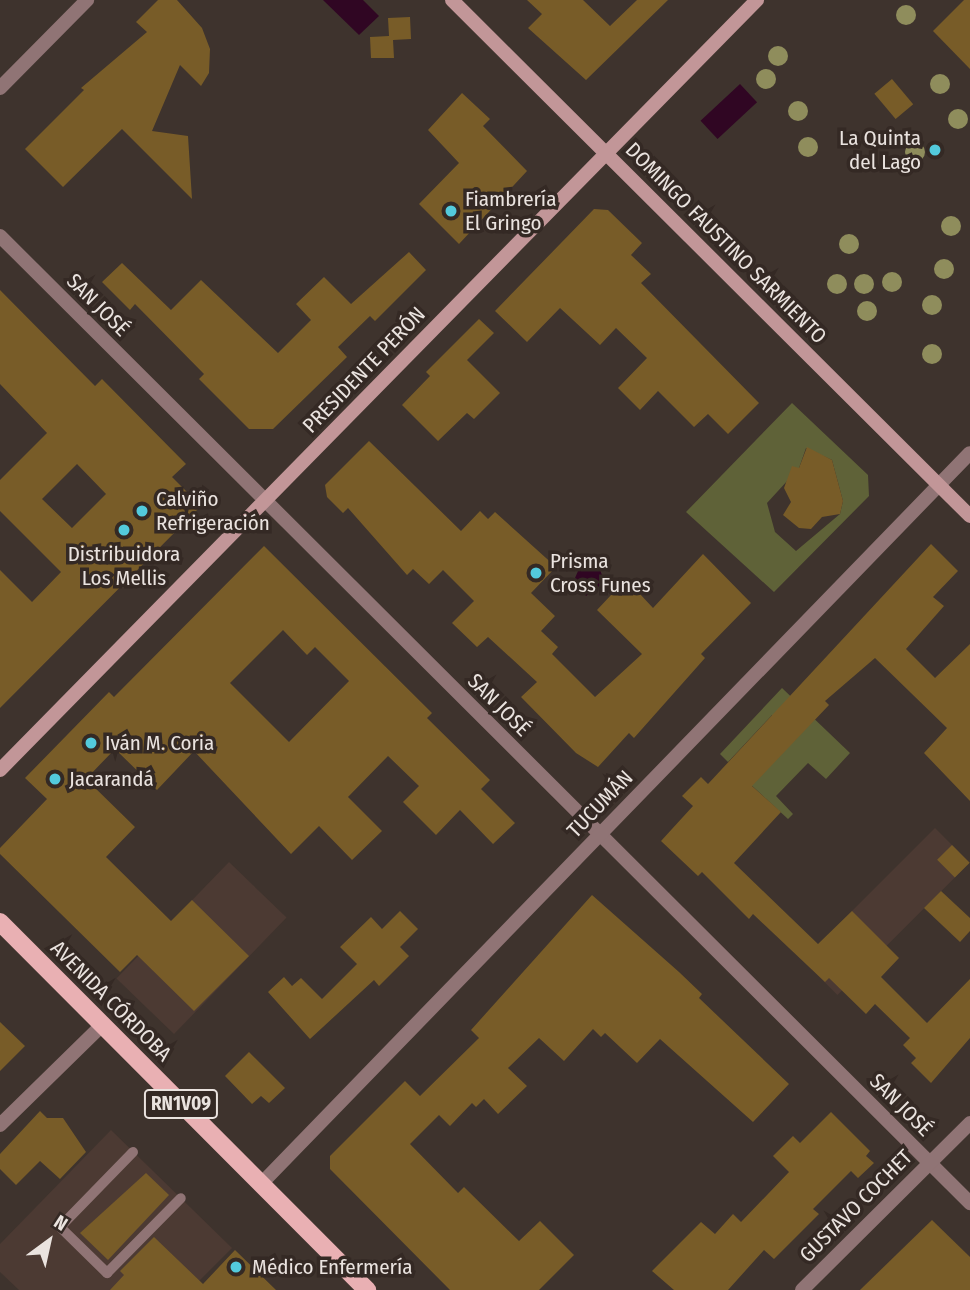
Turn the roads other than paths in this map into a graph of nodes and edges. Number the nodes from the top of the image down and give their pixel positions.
1 (87, 0) edge
2 (452, 0) edge
3 (757, 0) edge
4 (0, 88) edge
5 (606, 153) junction
6 (0, 236) edge
7 (970, 453) edge
8 (939, 485) junction
9 (264, 502) junction
10 (970, 516) edge
11 (0, 769) edge
12 (600, 835) junction
13 (0, 922) edge
14 (102, 1025) junction
15 (970, 1123) edge
16 (0, 1125) edge
17 (133, 1153) dead end
18 (930, 1163) junction
19 (261, 1184) junction
20 (181, 1198) dead end
21 (970, 1203) edge
22 (367, 1290) edge
23 (802, 1290) edge

1 - 4 street
2 - 5 main road, DOMINGO FAUSTINO SARMIENTO
3 - 5 main road, PRESIDENTE PERÓN
5 - 8 main road, DOMINGO FAUSTINO SARMIENTO
5 - 9 main road, PRESIDENTE PERÓN
6 - 9 street, SAN JOSÉ
7 - 8 street, TUCUMÁN
8 - 10 main road, DOMINGO FAUSTINO SARMIENTO
8 - 12 street, TUCUMÁN
9 - 11 main road, PRESIDENTE PERÓN
9 - 12 street, SAN JOSÉ
12 - 18 street, SAN JOSÉ
12 - 19 street, TUCUMÁN
13 - 14 main road, AVENIDA CÓRDOBA / RN1V09
14 - 16 street
14 - 19 main road, AVENIDA CÓRDOBA / RN1V09
15 - 18 street, GUSTAVO COCHET
17 - 20 lane
18 - 21 street, SAN JOSÉ
18 - 23 street, GUSTAVO COCHET
19 - 22 main road, AVENIDA CÓRDOBA / RN1V09

